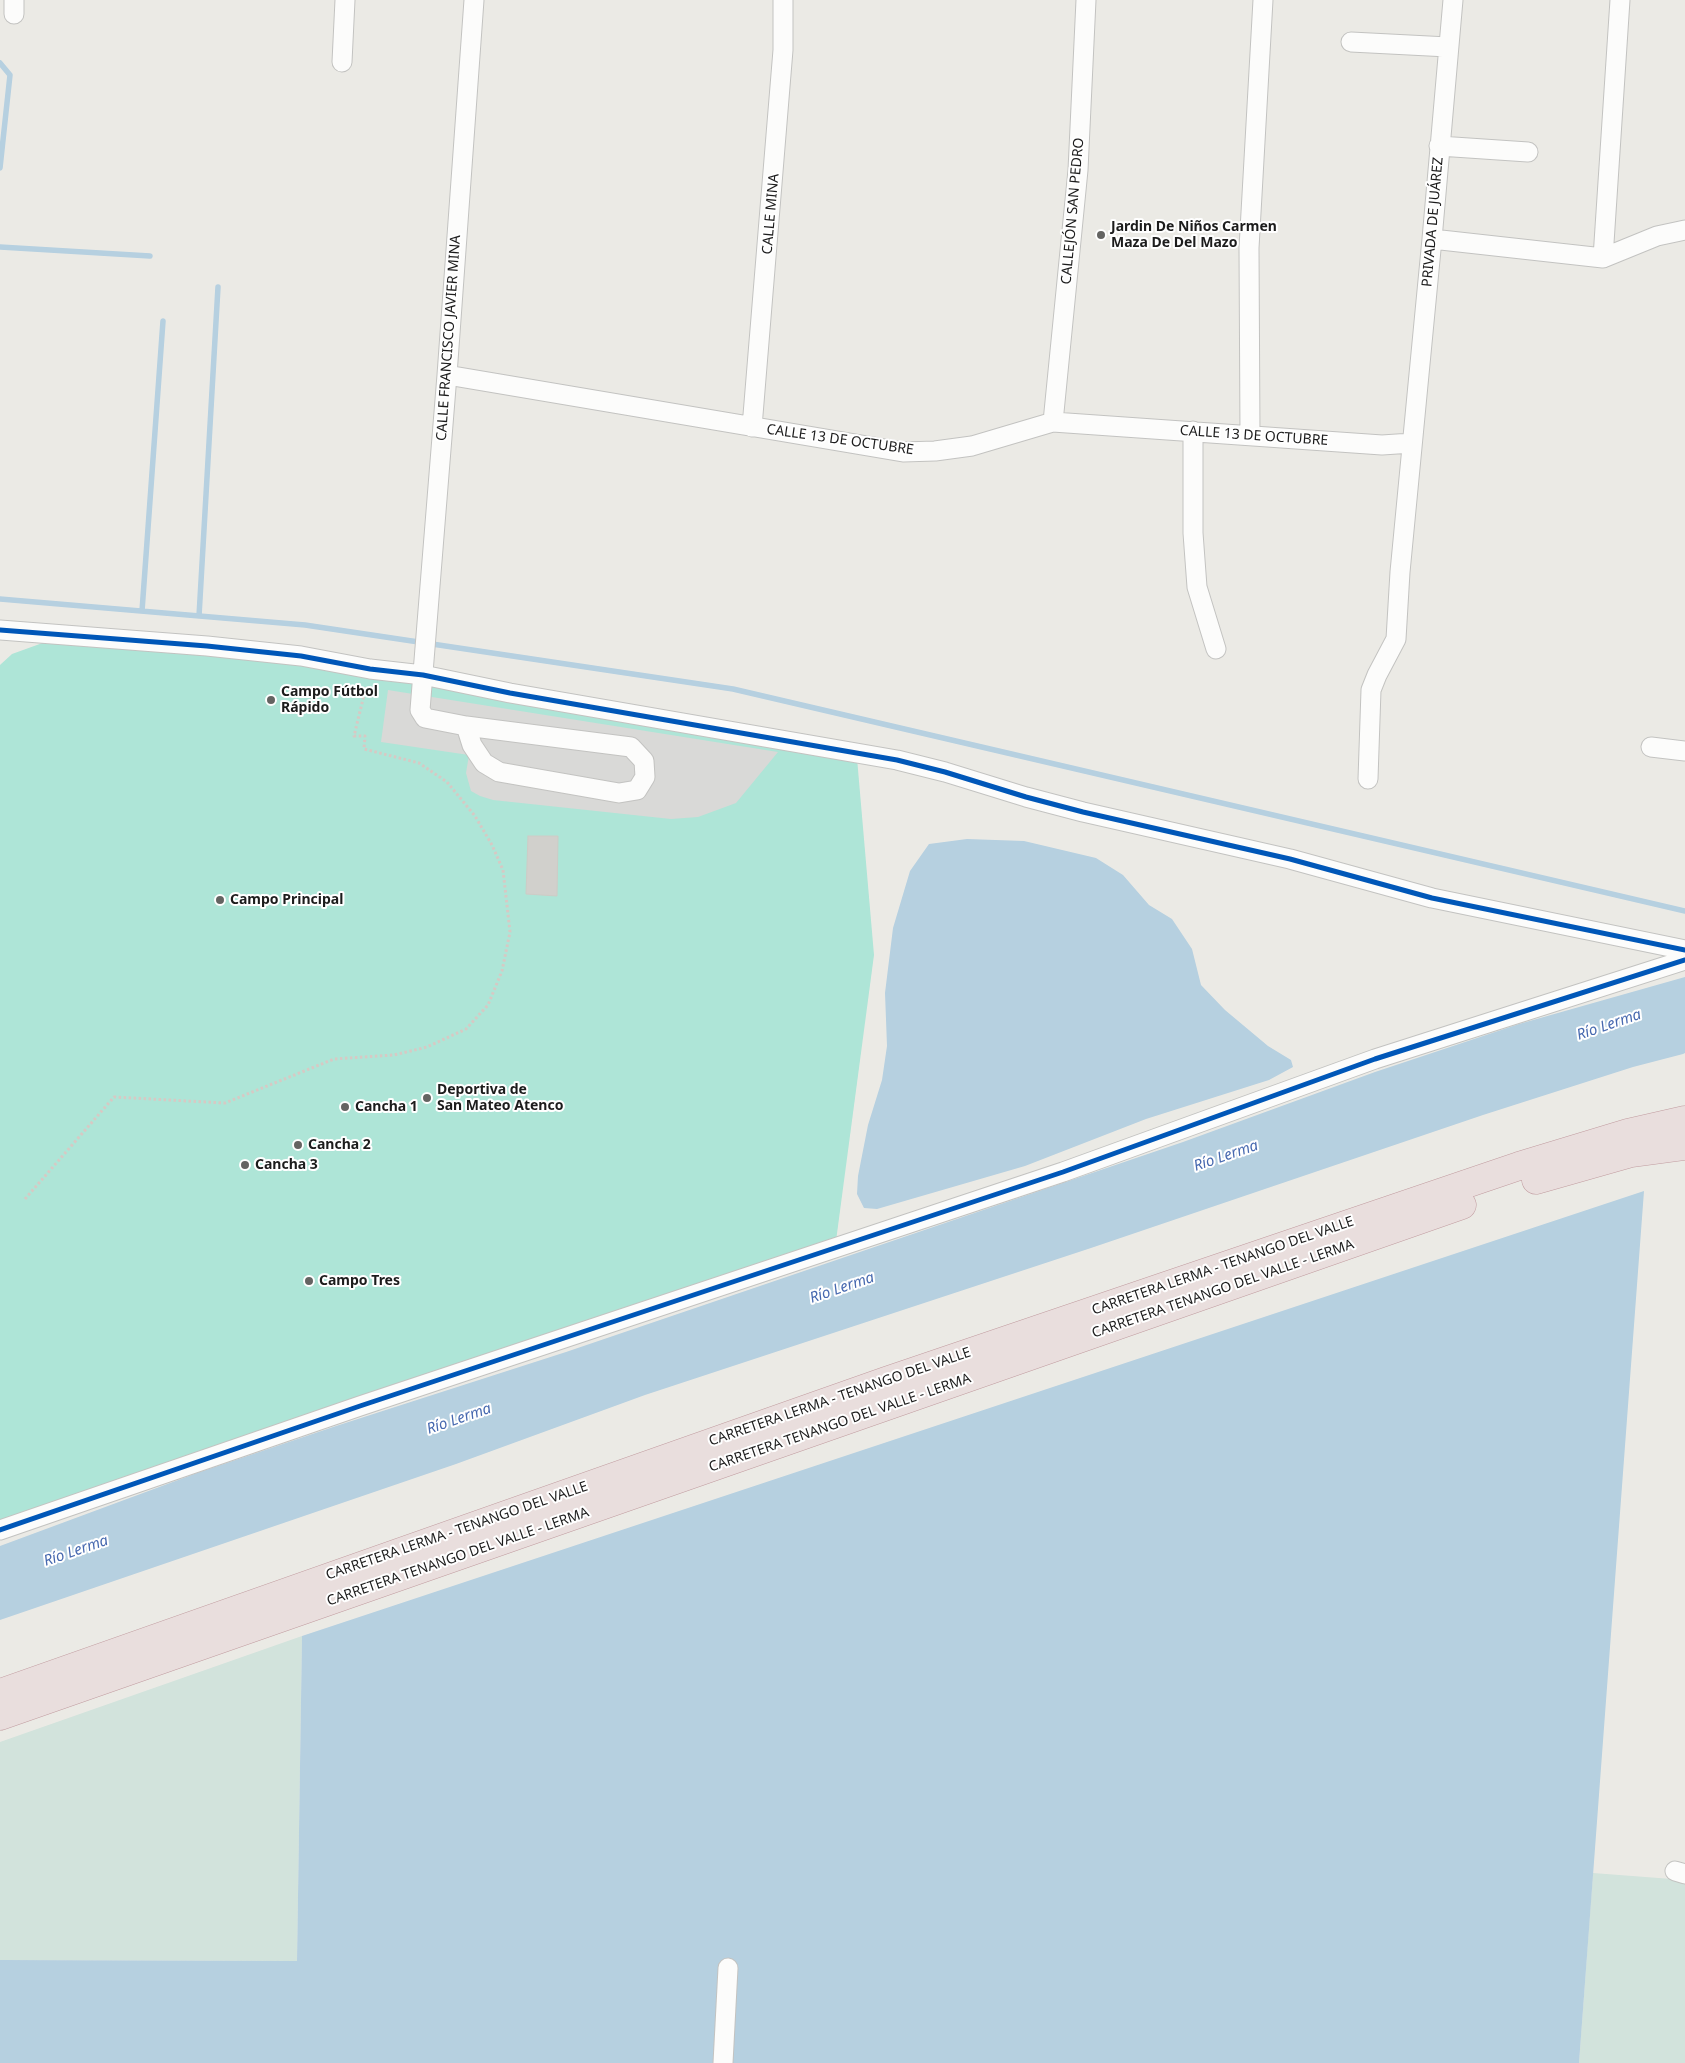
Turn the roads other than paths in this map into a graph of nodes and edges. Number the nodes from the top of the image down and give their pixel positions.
1 (345, 0) edge
2 (474, 0) edge
3 (783, 0) edge
4 (1086, 0) edge
5 (1263, 0) edge
6 (1453, 0) edge
7 (1620, 0) edge
8 (1351, 42) dead end
9 (1448, 47) junction
10 (342, 62) dead end
11 (1439, 146) junction
12 (1528, 152) dead end
13 (1685, 230) edge
14 (1432, 239) junction
15 (1603, 258) junction
16 (447, 375) junction
17 (1053, 422) junction
18 (752, 427) junction
19 (1193, 431) junction
20 (1250, 435) junction
21 (1412, 443) junction
22 (0, 630) edge
23 (1216, 649) dead end
24 (424, 666) junction
25 (466, 726) junction
26 (1651, 747) dead end
27 (1685, 751) edge
28 (1368, 779) dead end
29 (1685, 950) edge
30 (1685, 960) edge
31 (1685, 1120) edge
32 (1685, 1146) edge
33 (0, 1530) edge
34 (0, 1693) edge
35 (0, 1716) edge
36 (728, 1968) dead end
37 (723, 2063) edge

1 - 10 street
2 - 16 street, CALLE FRANCISCO JAVIER MINA
3 - 18 street, CALLE MINA
4 - 17 street, CALLEJÓN SAN PEDRO
5 - 20 street
6 - 9 street, PRIVADA DE JUÁREZ
7 - 15 street
8 - 9 street
9 - 11 street, PRIVADA DE JUÁREZ
11 - 12 street
11 - 14 street, PRIVADA DE JUÁREZ
13 - 15 street
14 - 15 street
14 - 21 street, PRIVADA DE JUÁREZ
16 - 18 street, CALLE 13 DE OCTUBRE
16 - 24 street, CALLE FRANCISCO JAVIER MINA
17 - 18 street, CALLE 13 DE OCTUBRE
17 - 19 street, CALLE 13 DE OCTUBRE
19 - 20 street, CALLE 13 DE OCTUBRE
19 - 23 street
20 - 21 street, CALLE 13 DE OCTUBRE
21 - 28 street, PRIVADA DE JUÁREZ
22 - 24 street
24 - 25 street, CALLE FRANCISCO JAVIER MINA
24 - 29 street
25 - 25 street, CALLE FRANCISCO JAVIER MINA
26 - 27 street
30 - 33 street
31 - 34 highway, CARRETERA LERMA - TENANGO DEL VALLE
32 - 35 highway, CARRETERA TENANGO DEL VALLE - LERMA
36 - 37 street

